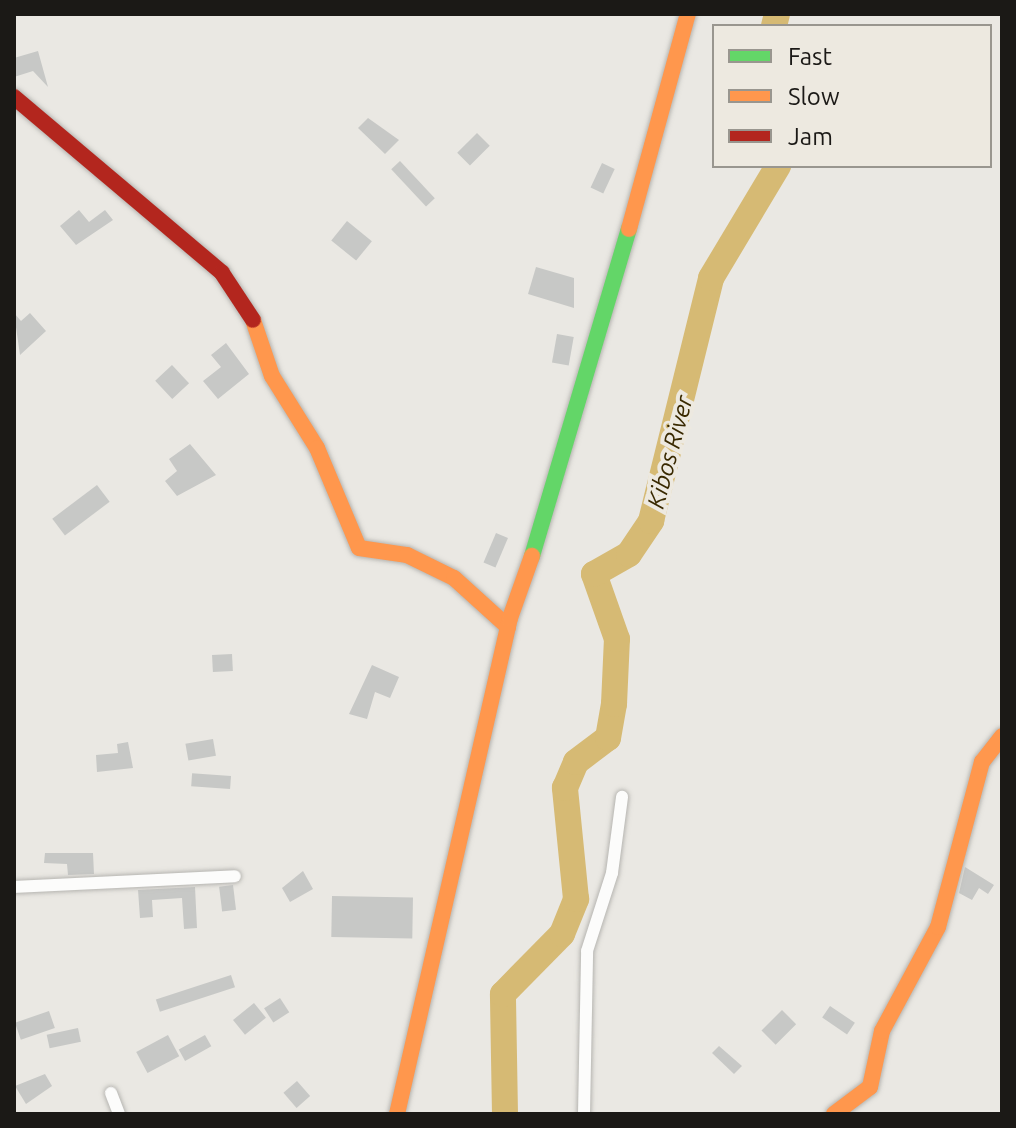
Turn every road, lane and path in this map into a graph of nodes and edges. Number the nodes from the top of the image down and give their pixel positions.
1 (688, 14) edge
2 (14, 97) edge
3 (508, 627) junction
4 (1002, 736) edge
5 (622, 797) dead end
6 (235, 876) dead end
7 (14, 887) edge
8 (111, 1093) dead end
9 (119, 1114) edge
10 (397, 1114) edge
11 (584, 1114) edge
12 (834, 1114) edge

1 - 3 street
2 - 3 street
3 - 10 street
4 - 12 street
5 - 11 street
6 - 7 street
8 - 9 street

